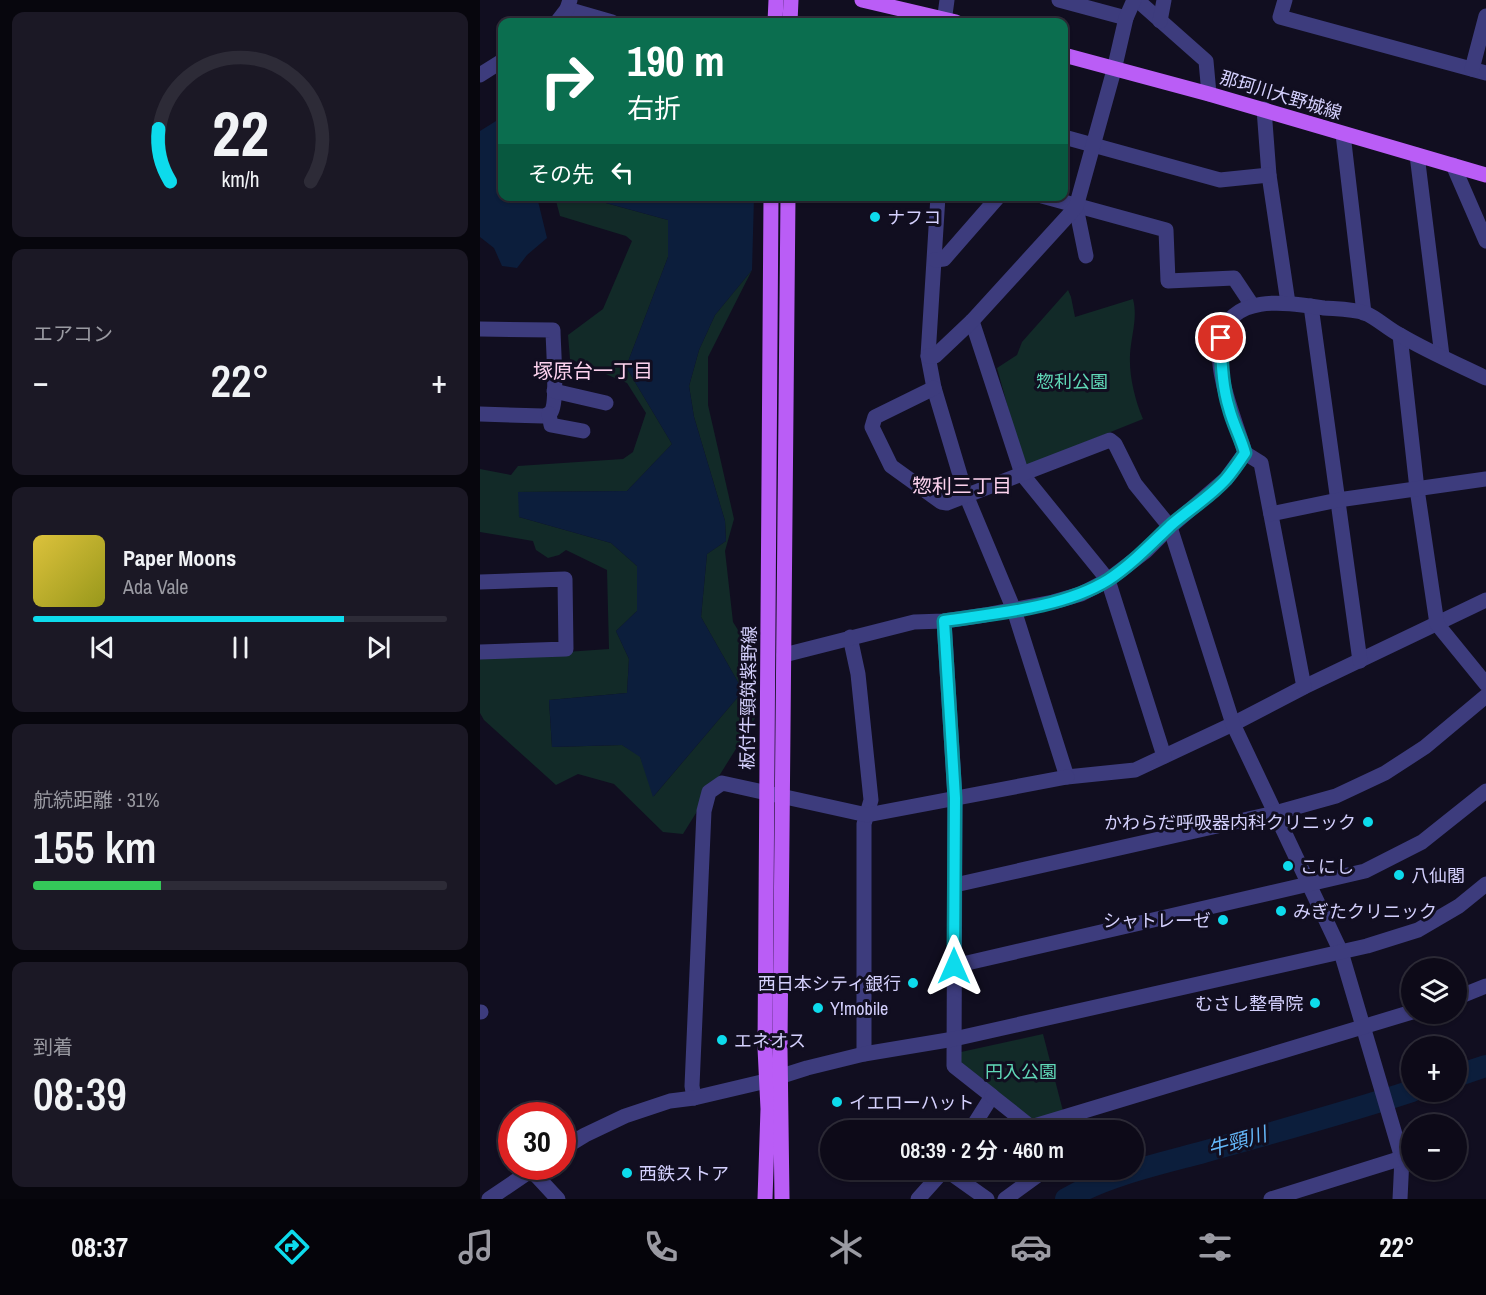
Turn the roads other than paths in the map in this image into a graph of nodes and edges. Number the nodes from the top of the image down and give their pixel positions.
1 (776, 0) edge
2 (791, 0) edge
3 (862, 0) edge
4 (947, 0) edge
5 (1059, 0) edge
6 (1136, 0) edge
7 (1164, 0) edge
8 (1285, 0) edge
9 (569, 4) edge
10 (1486, 16) edge
11 (560, 18) edge
12 (602, 18) edge
13 (775, 18) edge
14 (790, 18) edge
15 (936, 18) edge
16 (948, 18) edge
17 (1126, 18) junction
18 (1160, 21) junction
19 (1068, 56) edge
20 (498, 64) edge
21 (1114, 70) junction
22 (1479, 71) edge
23 (480, 75) edge
24 (1209, 94) junction
25 (1264, 109) junction
26 (1343, 134) junction
27 (1068, 138) edge
28 (1093, 144) junction
29 (1417, 155) junction
30 (1453, 165) junction
31 (1269, 175) junction
32 (1486, 175) edge
33 (771, 201) edge
34 (788, 201) edge
35 (938, 201) edge
36 (995, 201) edge
37 (1057, 201) edge
38 (1076, 207) junction
39 (1486, 242) edge
40 (1086, 256) dead end
41 (935, 260) junction
42 (1288, 303) junction
43 (1252, 305) junction
44 (1311, 306) junction
45 (1364, 313) junction
46 (972, 321) junction
47 (480, 329) edge
48 (1400, 335) junction
49 (928, 356) junction
50 (1442, 356) junction
51 (1486, 378) edge
52 (934, 387) junction
53 (554, 392) junction
54 (606, 403) dead end
55 (480, 414) edge
56 (549, 414) junction
57 (583, 431) dead end
58 (1245, 453) junction
59 (1022, 474) junction
60 (1486, 478) edge
61 (1417, 489) junction
62 (966, 495) junction
63 (1338, 500) junction
64 (1271, 514) junction
65 (1170, 527) junction
66 (1108, 580) junction
67 (480, 582) edge
68 (1486, 600) edge
69 (1014, 610) junction
70 (944, 621) junction
71 (1437, 624) junction
72 (850, 637) junction
73 (480, 652) edge
74 (784, 655) junction
75 (1360, 661) junction
76 (1486, 684) edge
77 (1305, 687) junction
78 (1486, 696) edge
79 (1233, 724) junction
80 (1164, 756) junction
81 (1067, 777) junction
82 (1486, 791) edge
83 (774, 795) junction
84 (955, 798) junction
85 (1275, 813) junction
86 (867, 816) junction
87 (1486, 884) edge
88 (955, 885) junction
89 (1309, 885) junction
90 (1341, 952) junction
91 (954, 966) junction
92 (1486, 986) edge
93 (1467, 994) edge
94 (1401, 1015) edge
95 (1363, 1026) junction
96 (954, 1040) junction
97 (864, 1054) junction
98 (773, 1079) junction
99 (992, 1096) junction
100 (694, 1098) junction
101 (976, 1120) edge
102 (1021, 1120) edge
103 (1061, 1120) edge
104 (576, 1140) edge
105 (1401, 1154) edge
106 (1401, 1158) edge
107 (1401, 1178) edge
108 (517, 1180) edge
109 (542, 1180) edge
110 (936, 1180) edge
111 (959, 1180) edge
112 (1031, 1180) edge
113 (489, 1199) edge
114 (558, 1199) edge
115 (765, 1199) edge
116 (782, 1199) edge
117 (918, 1199) edge
118 (987, 1199) edge
119 (1005, 1199) edge
120 (1271, 1199) edge
121 (1400, 1199) edge

1 - 13 main road
2 - 14 main road
3 - 15 main road
4 - 16 street
5 - 17 street
6 - 17 street
6 - 18 street
7 - 18 street
8 - 22 street
9 - 11 street
9 - 12 street
10 - 22 street
17 - 21 street
18 - 24 street
19 - 21 main road, 那珂川大野城線
20 - 23 street
21 - 24 main road, 那珂川大野城線
21 - 28 street
24 - 25 main road, 那珂川大野城線
25 - 26 main road, 那珂川大野城線
25 - 31 street
26 - 29 main road, 那珂川大野城線
26 - 45 street
27 - 28 street
28 - 31 street
28 - 38 street
29 - 30 main road, 那珂川大野城線
29 - 50 street
30 - 32 main road, 那珂川大野城線
30 - 39 street
31 - 42 street
33 - 83 main road, 板付牛頸筑紫野線
34 - 74 main road, 板付牛頸筑紫野線
35 - 41 street
36 - 41 street
37 - 38 street
38 - 40 street
38 - 43 street
38 - 46 street
41 - 49 street
42 - 43 street
42 - 44 street
43 - 58 street
44 - 45 street
44 - 63 street
45 - 48 street
46 - 49 street
46 - 59 street
47 - 53 street
48 - 50 street
48 - 61 street
49 - 52 street
50 - 51 street
52 - 62 street
52 - 62 street
53 - 54 street
53 - 56 street
55 - 56 street
56 - 57 street
58 - 64 street
58 - 65 street
59 - 62 street
59 - 65 street
59 - 66 street
60 - 61 street
61 - 63 street
61 - 71 street
62 - 69 street
63 - 64 street
63 - 75 street
64 - 77 street
65 - 66 street
65 - 79 street
66 - 69 street
66 - 80 street
67 - 73 street
68 - 71 street
69 - 70 street
69 - 81 street
70 - 72 street
70 - 84 street
71 - 75 street
71 - 76 street
72 - 74 street
72 - 86 street
74 - 83 main road, 板付牛頸筑紫野線
75 - 77 street
77 - 79 street
78 - 85 street
79 - 80 street
79 - 85 street
80 - 81 street
81 - 84 street
82 - 89 street
83 - 86 street
83 - 98 main road, 板付牛頸筑紫野線
83 - 100 street
84 - 86 street
84 - 88 street
85 - 88 street
85 - 89 street
86 - 97 street
87 - 90 street
88 - 91 street
89 - 90 street
89 - 91 street
90 - 95 street
90 - 96 street
91 - 96 street
92 - 93 street
94 - 95 street
95 - 103 street
95 - 105 street
96 - 97 street
96 - 99 street
97 - 98 street
98 - 100 street
98 - 115 main road, 板付牛頸筑紫野線
98 - 116 main road, 板付牛頸筑紫野線
99 - 101 street
99 - 102 street
100 - 104 street
106 - 120 street
107 - 121 street
108 - 113 street
109 - 114 street
110 - 117 street
111 - 118 street
112 - 119 street

